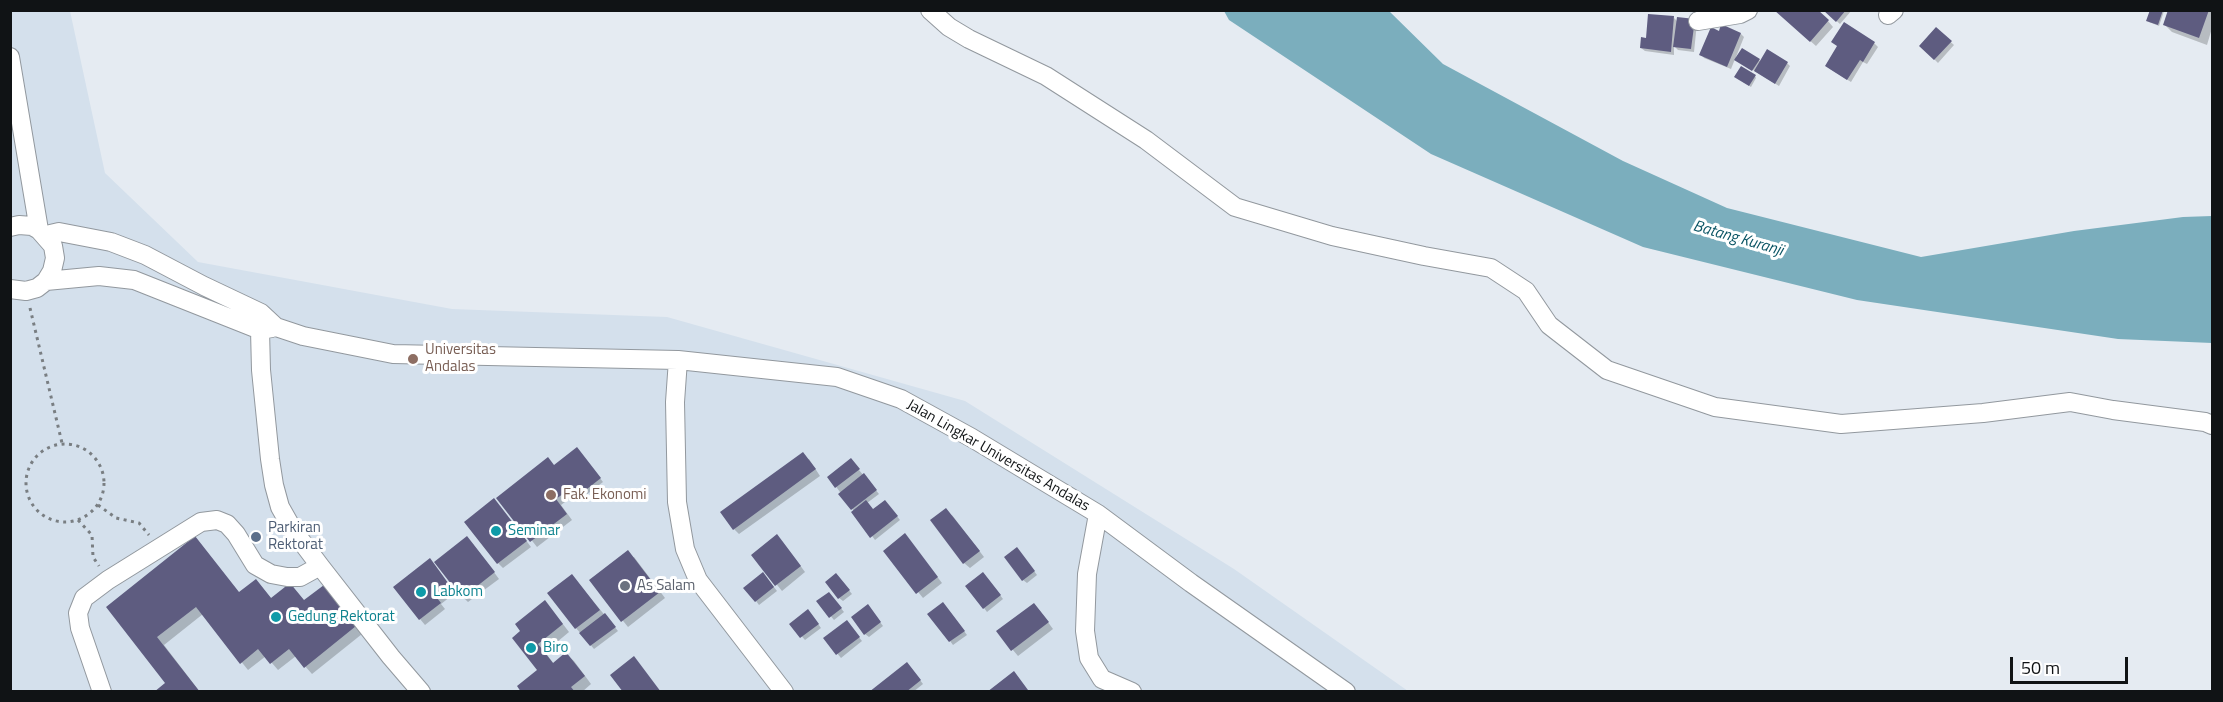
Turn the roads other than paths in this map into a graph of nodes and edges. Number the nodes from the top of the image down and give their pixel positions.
1 (930, 10) edge
2 (1748, 10) edge
3 (1698, 21) dead end
4 (10, 57) edge
5 (13, 224) edge
6 (43, 232) junction
7 (46, 281) junction
8 (17, 292) edge
9 (268, 329) junction
10 (678, 360) junction
11 (2212, 425) edge
12 (1098, 514) junction
13 (320, 566) junction
14 (102, 692) edge
15 (421, 692) edge
16 (784, 692) edge
17 (1132, 692) edge
18 (1346, 692) edge

1 - 11 street
2 - 3 street
4 - 6 street
5 - 6 street, Jalan Lingkar Universitas Andalas
6 - 7 street
6 - 9 street, Jalan Lingkar Universitas Andalas
7 - 8 street
7 - 9 street, Jalan Lingkar Universitas Andalas
9 - 10 street, Jalan Lingkar Universitas Andalas
9 - 13 street
10 - 12 street, Jalan Lingkar Universitas Andalas
10 - 16 street
12 - 17 street
12 - 18 street, Jalan Lingkar Universitas Andalas
13 - 14 street
13 - 15 street

